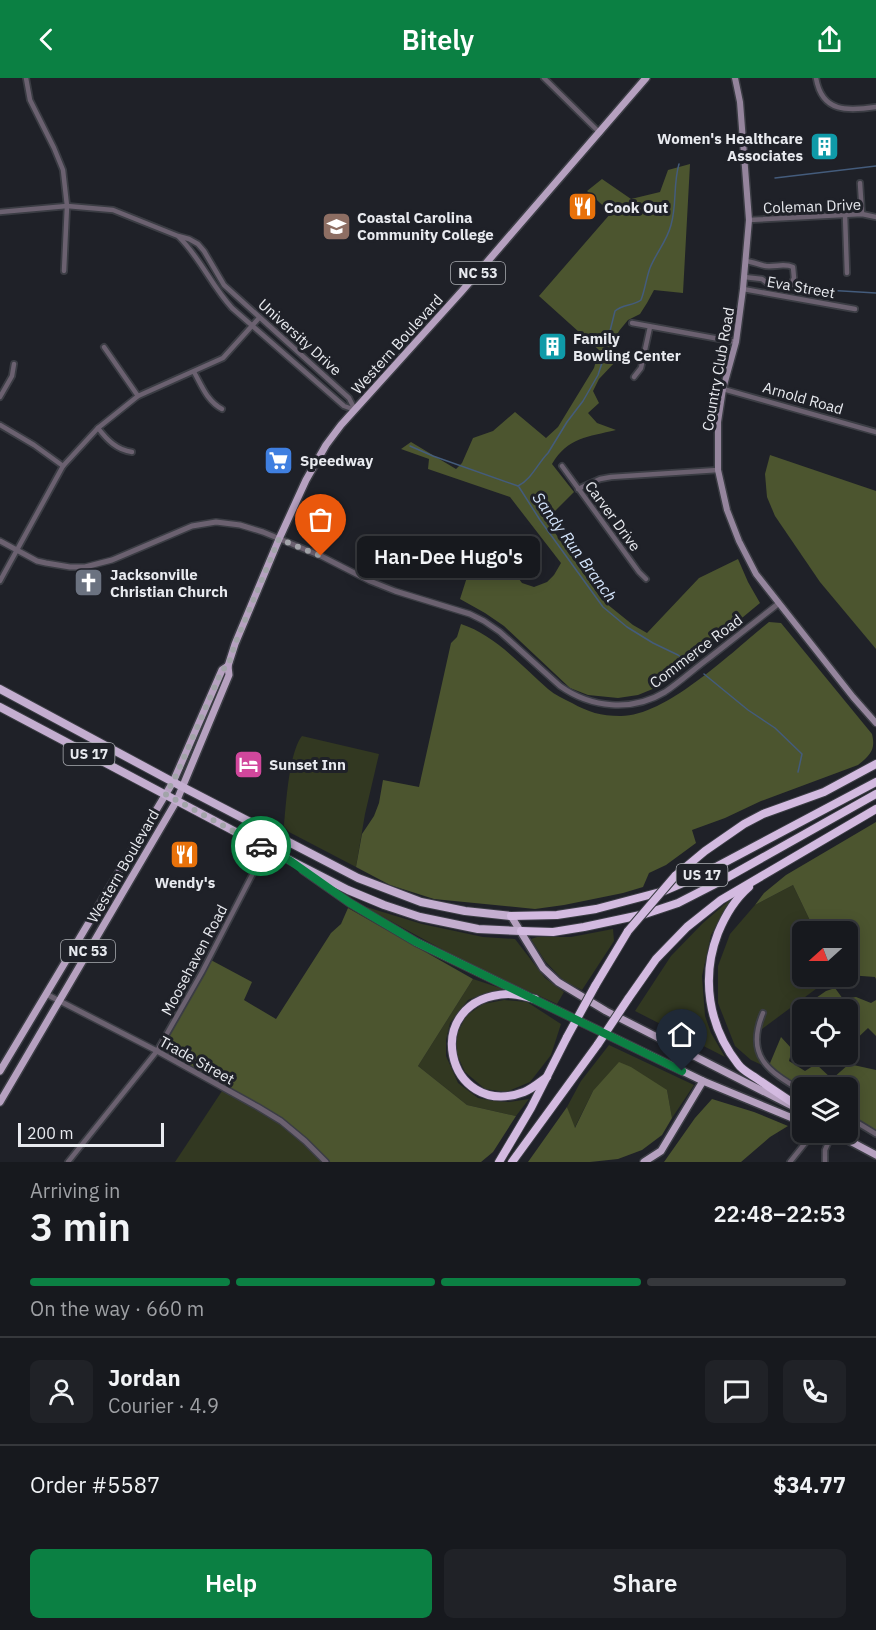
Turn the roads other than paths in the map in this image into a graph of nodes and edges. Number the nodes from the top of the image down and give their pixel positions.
1 (26, 78) edge
2 (544, 78) edge
3 (646, 78) edge
4 (735, 78) edge
5 (816, 78) edge
6 (876, 107) edge
7 (600, 133) junction
8 (860, 183) dead end
9 (66, 206) junction
10 (0, 212) edge
11 (862, 214) junction
12 (845, 215) junction
13 (876, 217) edge
14 (749, 220) junction
15 (178, 236) junction
16 (746, 261) junction
17 (64, 271) dead end
18 (848, 273) dead end
19 (744, 278) junction
20 (743, 289) junction
21 (855, 309) dead end
22 (260, 318) junction
23 (632, 323) dead end
24 (253, 326) junction
25 (650, 327) junction
26 (736, 342) junction
27 (104, 347) dead end
28 (14, 364) dead end
29 (194, 372) junction
30 (634, 377) dead end
31 (723, 389) junction
32 (138, 396) junction
33 (0, 397) edge
34 (222, 409) dead end
35 (355, 410) junction
36 (0, 425) edge
37 (98, 428) junction
38 (876, 432) edge
39 (132, 452) dead end
40 (63, 466) junction
41 (562, 466) dead end
42 (718, 470) junction
43 (579, 489) junction
44 (279, 539) junction
45 (0, 542) edge
46 (17, 550) junction
47 (646, 579) dead end
48 (0, 581) edge
49 (778, 604) junction
50 (228, 666) junction
51 (1, 690) edge
52 (0, 707) edge
53 (876, 723) edge
54 (876, 764) edge
55 (173, 782) junction
56 (876, 782) edge
57 (183, 787) junction
58 (165, 794) junction
59 (876, 794) edge
60 (177, 800) junction
61 (876, 808) edge
62 (266, 848) junction
63 (289, 860) junction
64 (773, 869) junction
65 (512, 916) junction
66 (521, 931) junction
67 (46, 994) junction
68 (535, 999) junction
69 (59, 1002) junction
70 (763, 1012) dead end
71 (157, 1051) junction
72 (0, 1071) edge
73 (547, 1077) junction
74 (703, 1081) junction
75 (792, 1085) edge
76 (0, 1102) edge
77 (792, 1103) edge
78 (792, 1105) edge
79 (792, 1118) edge
80 (858, 1123) edge
81 (876, 1134) edge
82 (805, 1143) edge
83 (828, 1143) edge
84 (854, 1143) edge
85 (876, 1155) edge
86 (68, 1162) edge
87 (326, 1162) edge
88 (499, 1162) edge
89 (512, 1162) edge
90 (644, 1162) edge
91 (790, 1162) edge
92 (825, 1162) edge

1 - 9 street
2 - 7 street
3 - 7 main road, Western Boulevard / NC 53
4 - 14 main road, Country Club Road
5 - 6 street
7 - 35 main road, Western Boulevard / NC 53
8 - 11 street
9 - 10 street, University Drive
9 - 15 street, University Drive
9 - 17 street
11 - 12 street, Coleman Drive
11 - 13 street, Coleman Drive
12 - 14 street, Coleman Drive
12 - 18 street
14 - 16 main road, Country Club Road
15 - 22 street, University Drive
15 - 24 street, University Drive
16 - 19 main road, Country Club Road
16 - 19 street
19 - 20 main road, Country Club Road
20 - 21 street, Eva Street
20 - 26 main road, Country Club Road
22 - 24 street
22 - 35 street, University Drive
23 - 25 street
24 - 29 street
24 - 35 street, University Drive
25 - 26 street
25 - 30 street
26 - 31 main road, Country Club Road
27 - 32 street
28 - 33 street
29 - 32 street
29 - 34 street
31 - 38 street, Arnold Road
31 - 42 main road, Country Club Road
32 - 37 street
35 - 44 main road, Western Boulevard / NC 53
36 - 40 street
37 - 39 street
37 - 40 street
40 - 46 street
41 - 43 street, Carver Drive
42 - 43 street
42 - 49 main road, Country Club Road
43 - 47 street, Carver Drive
44 - 46 street, Commerce Road
44 - 49 street, Commerce Road
44 - 50 main road, Western Boulevard / NC 53
45 - 46 street, Commerce Road
46 - 48 street
49 - 53 main road, Country Club Road
50 - 55 main road, Western Boulevard / NC 53
50 - 57 main road, Western Boulevard / NC 53
51 - 55 highway, US 17
52 - 58 highway, US 17
54 - 73 highway, bridge
55 - 57 highway, US 17
55 - 58 main road, Western Boulevard / NC 53
56 - 65 highway, US 17
57 - 60 main road, Western Boulevard / NC 53
57 - 65 highway, US 17
58 - 60 highway, US 17
58 - 67 main road, Western Boulevard / NC 53
59 - 66 highway, US 17
60 - 62 highway, US 17
60 - 69 main road, Western Boulevard / NC 53
61 - 64 highway
62 - 63 highway, US 17
62 - 71 street, Moosehaven Road
63 - 66 highway, US 17
63 - 68 main road
64 - 77 highway
64 - 89 highway, bridge
65 - 66 main road
66 - 78 main road
67 - 69 street, Trade Street
67 - 72 main road, Western Boulevard / NC 53
68 - 73 highway
68 - 74 main road
69 - 71 street, Trade Street
69 - 76 main road, Western Boulevard / NC 53
70 - 75 street
71 - 86 street, Moosehaven Road
71 - 87 street, Trade Street
73 - 88 highway
74 - 79 main road
74 - 90 main road
80 - 81 street
82 - 91 street
83 - 92 street
84 - 85 main road

